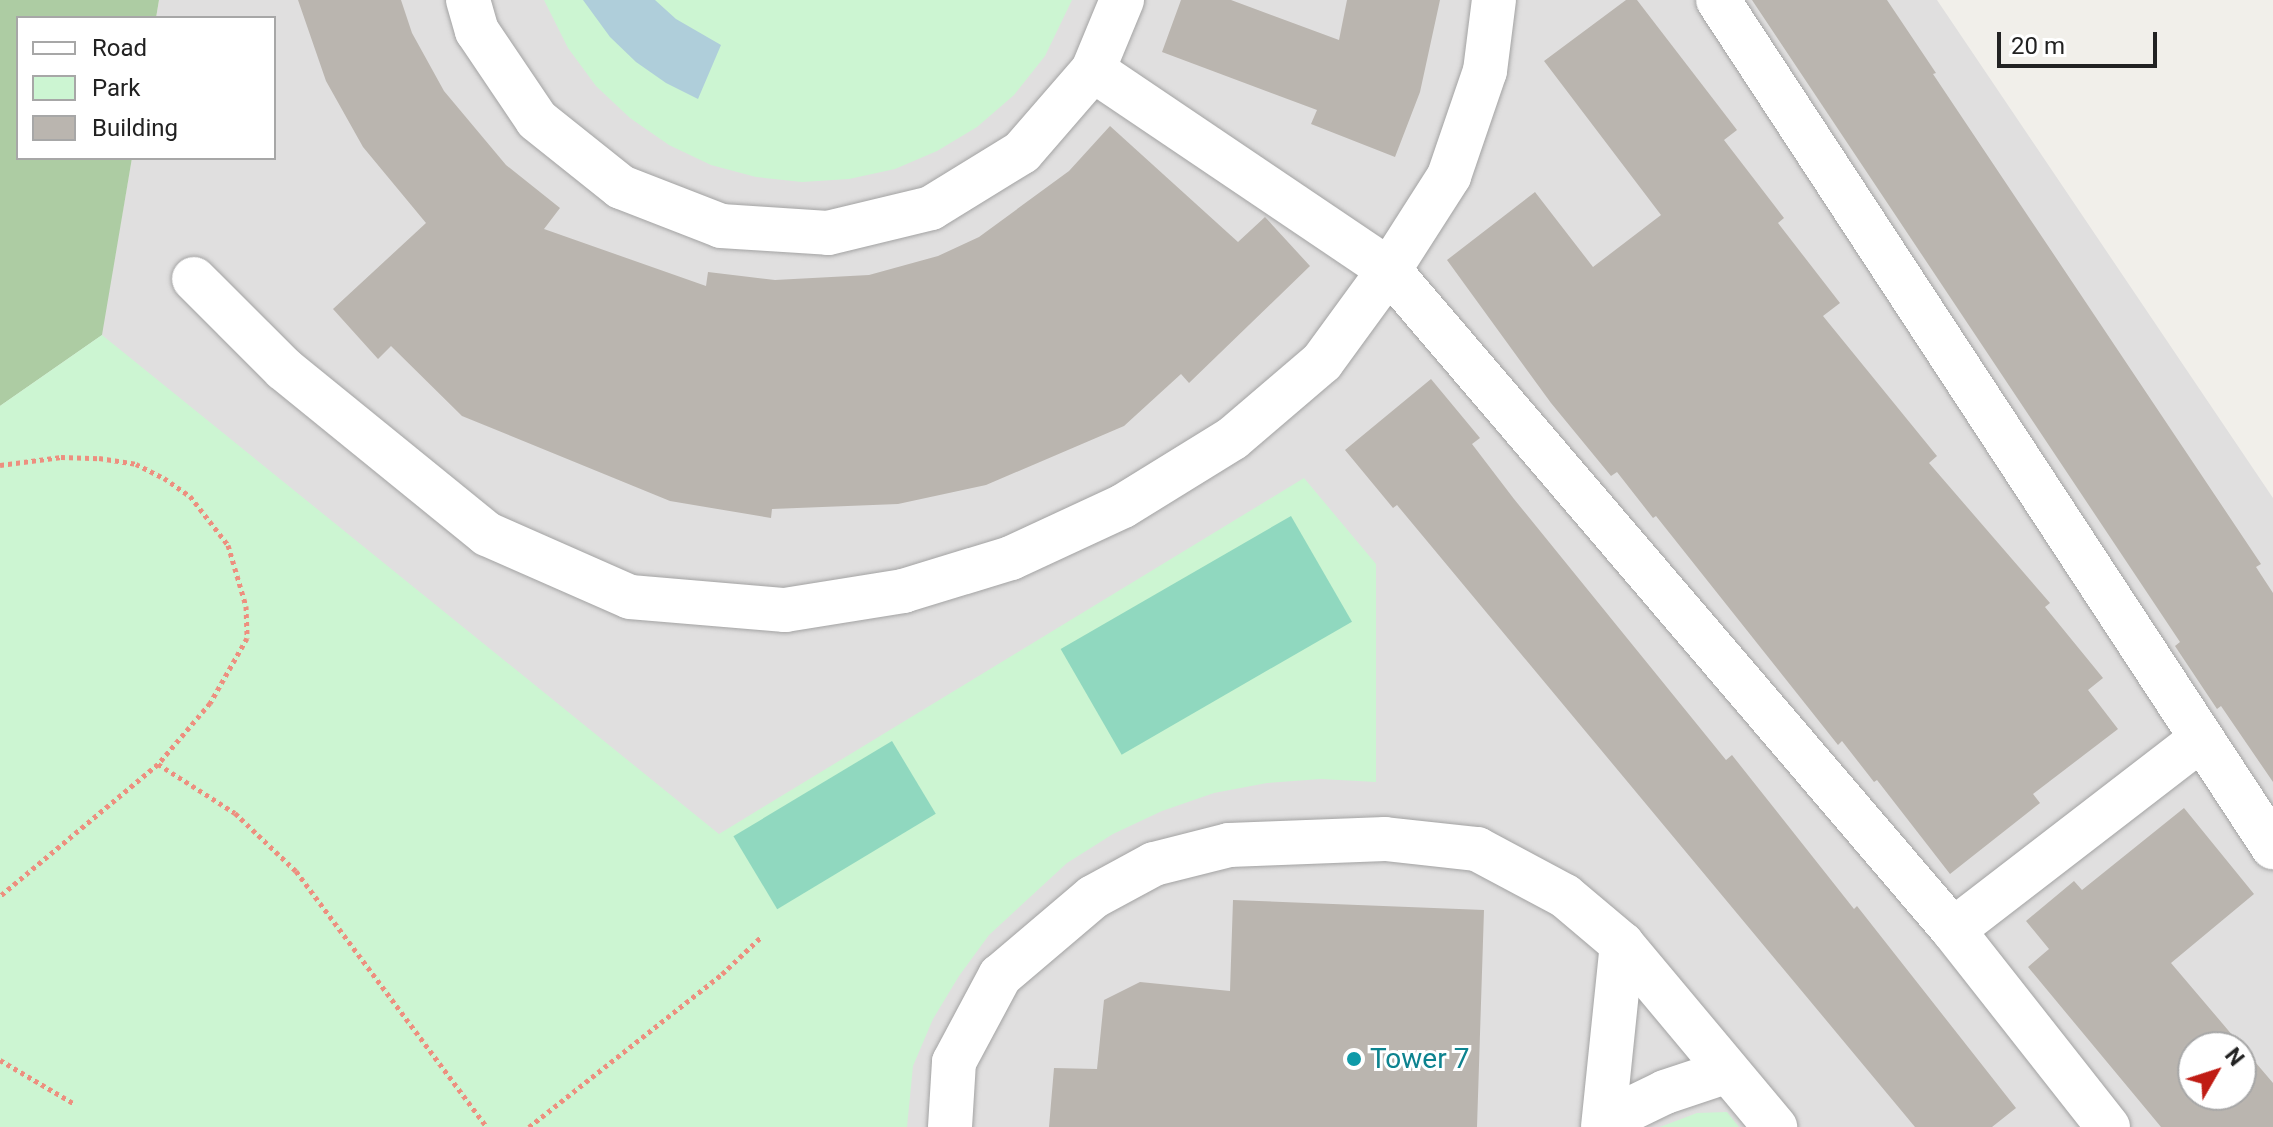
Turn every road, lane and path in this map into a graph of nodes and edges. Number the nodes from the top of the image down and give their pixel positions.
1 (468, 0) edge
2 (1122, 0) edge
3 (1494, 0) edge
4 (1718, 0) edge
5 (1093, 70) junction
6 (1389, 270) junction
7 (194, 279) dead end
8 (0, 465) edge
9 (2201, 739) junction
10 (158, 764) junction
11 (2273, 847) edge
12 (0, 896) edge
13 (1953, 930) junction
14 (761, 937) dead end
15 (1622, 944) junction
16 (0, 1060) edge
17 (1728, 1071) junction
18 (73, 1103) dead end
19 (487, 1127) edge
20 (529, 1127) edge
21 (950, 1127) edge
22 (1603, 1127) edge
23 (1611, 1127) edge
24 (1775, 1127) edge
25 (2108, 1127) edge

1 - 5 street
2 - 5 street
3 - 6 street
4 - 9 street
5 - 6 street
6 - 7 street
6 - 13 street
8 - 10 path
9 - 11 street
9 - 13 street
10 - 12 path
10 - 19 path
13 - 25 street
14 - 20 path
15 - 17 street
15 - 21 street
15 - 22 street
16 - 18 path
17 - 23 street
17 - 24 street

